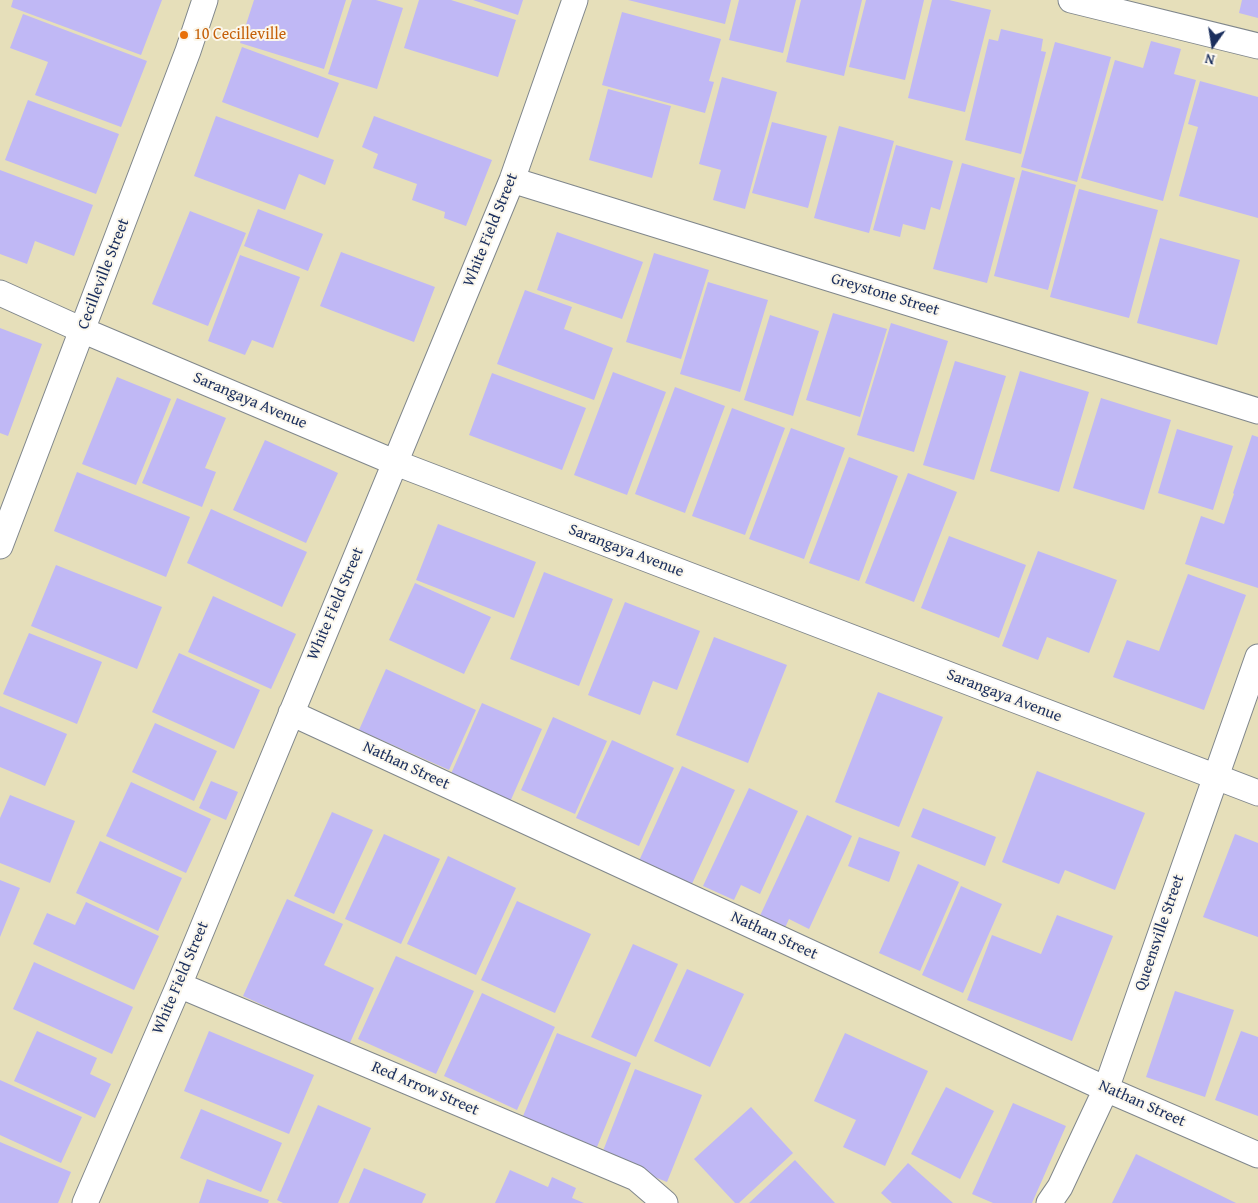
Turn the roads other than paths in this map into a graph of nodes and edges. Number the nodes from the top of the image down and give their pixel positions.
1 (205, 0) edge
2 (575, 0) edge
3 (1071, 0) edge
4 (1258, 46) edge
5 (512, 180) junction
6 (0, 293) edge
7 (82, 330) junction
8 (1258, 411) edge
9 (396, 462) junction
10 (0, 546) edge
11 (1258, 657) edge
12 (290, 713) junction
13 (1215, 777) junction
14 (1258, 793) edge
15 (179, 985) junction
16 (1106, 1088) junction
17 (1258, 1156) edge
18 (85, 1203) edge
19 (665, 1203) edge
20 (1049, 1203) edge

1 - 7 street, Cecilleville Street
2 - 5 street, White Field Street
3 - 4 street
5 - 8 street, Greystone Street
5 - 9 street, White Field Street
6 - 7 street, Sarangaya Avenue
7 - 9 street, Sarangaya Avenue
7 - 10 street, Cecilleville Street
9 - 12 street, White Field Street
9 - 13 street, Sarangaya Avenue
11 - 13 street, Queensville Street
12 - 15 street, White Field Street
12 - 16 street, Nathan Street
13 - 14 street, Sarangaya Avenue
13 - 16 street, Queensville Street
15 - 18 street, White Field Street
15 - 19 street, Red Arrow Street
16 - 17 street, Nathan Street
16 - 20 street, Queensville Street

